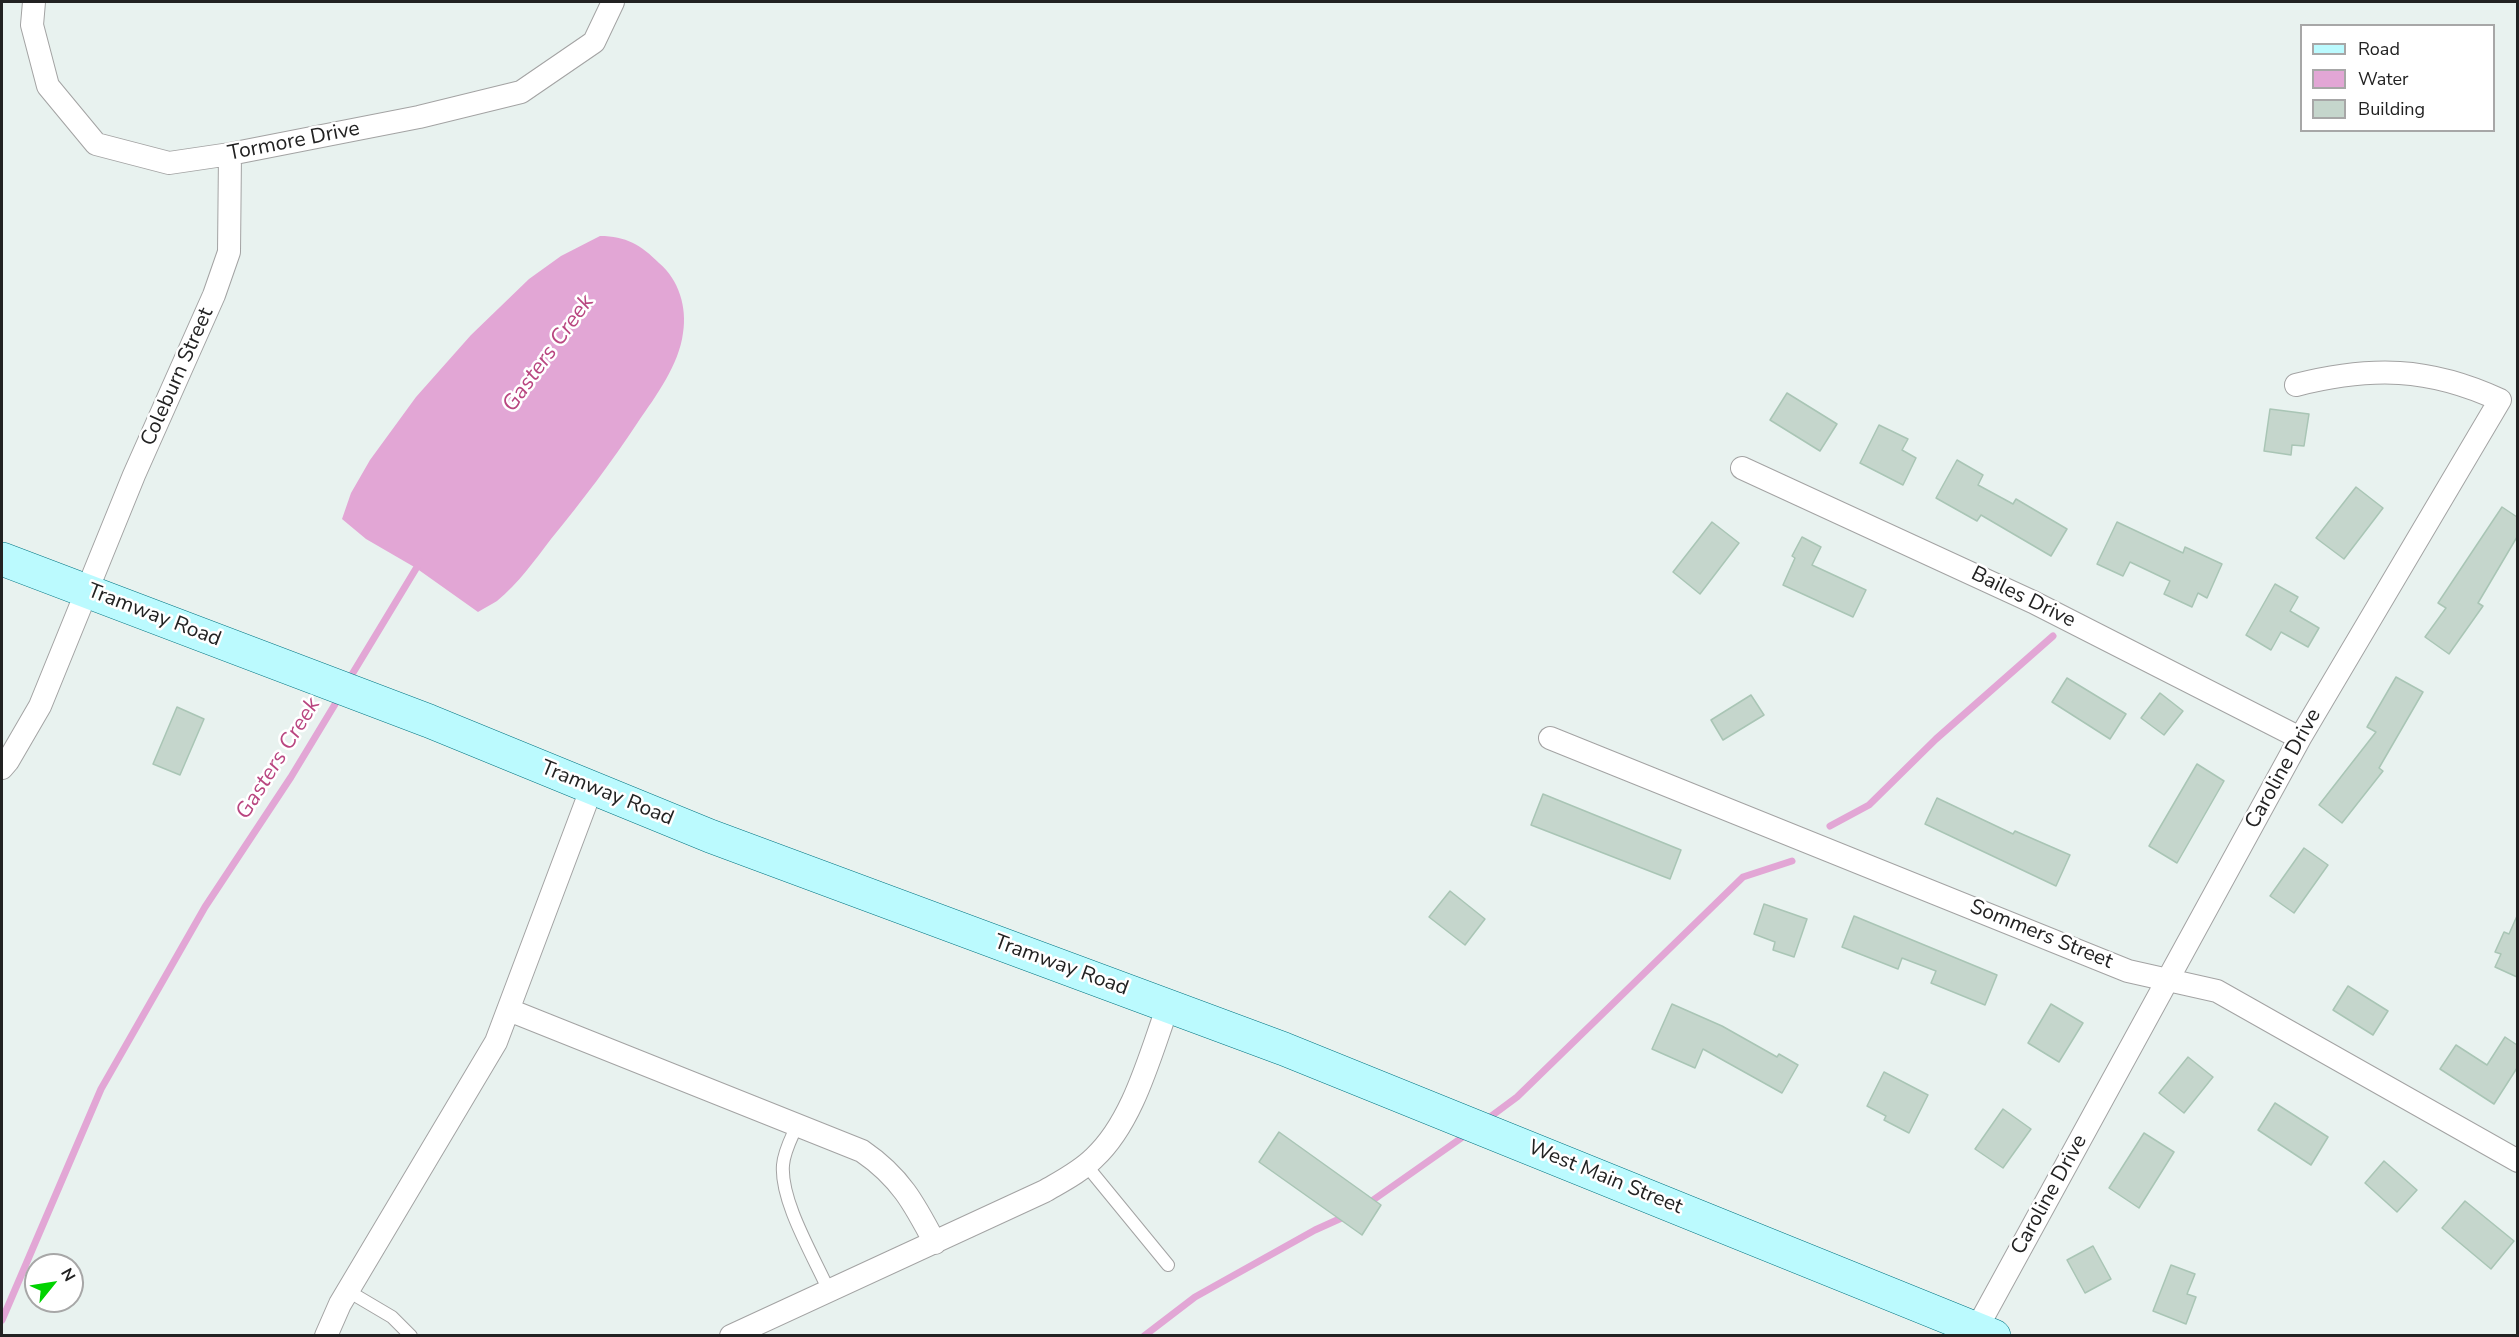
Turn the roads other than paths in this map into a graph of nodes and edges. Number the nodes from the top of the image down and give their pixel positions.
1 (34, 2) edge
2 (613, 2) edge
3 (230, 154) junction
4 (2296, 385) dead end
5 (1742, 468) dead end
6 (2, 559) edge
7 (85, 590) junction
8 (1550, 738) dead end
9 (2300, 738) junction
10 (2, 768) edge
11 (592, 788) junction
12 (2167, 980) junction
13 (1168, 1006) junction
14 (509, 1010) junction
15 (1214, 1023) joint
16 (797, 1125) junction
17 (2517, 1161) edge
18 (1086, 1165) junction
19 (935, 1243) junction
20 (1168, 1264) dead end
21 (348, 1291) junction
22 (829, 1291) junction
23 (1986, 1332) edge
24 (326, 1335) edge
25 (411, 1335) edge
26 (731, 1335) edge

1 - 3 street, Tormore Drive
2 - 3 street, Tormore Drive
3 - 7 street, Coleburn Street
4 - 9 street, Caroline Drive
5 - 9 street, Bailes Drive
6 - 7 main road, Tramway Road
7 - 10 street, Coleburn Street
7 - 11 main road, Tramway Road
8 - 12 street, Sommers Street
9 - 12 street, Caroline Drive
11 - 13 main road, Tramway Road
11 - 14 street
12 - 17 street, Sommers Street
12 - 23 street, Caroline Drive
13 - 15 main road, Tramway Road
13 - 18 street
14 - 16 street
14 - 21 street
15 - 23 main road, West Main Street
16 - 19 street
16 - 22 lane
18 - 19 street
18 - 20 lane
19 - 22 street
21 - 24 street
21 - 25 lane
22 - 26 street

